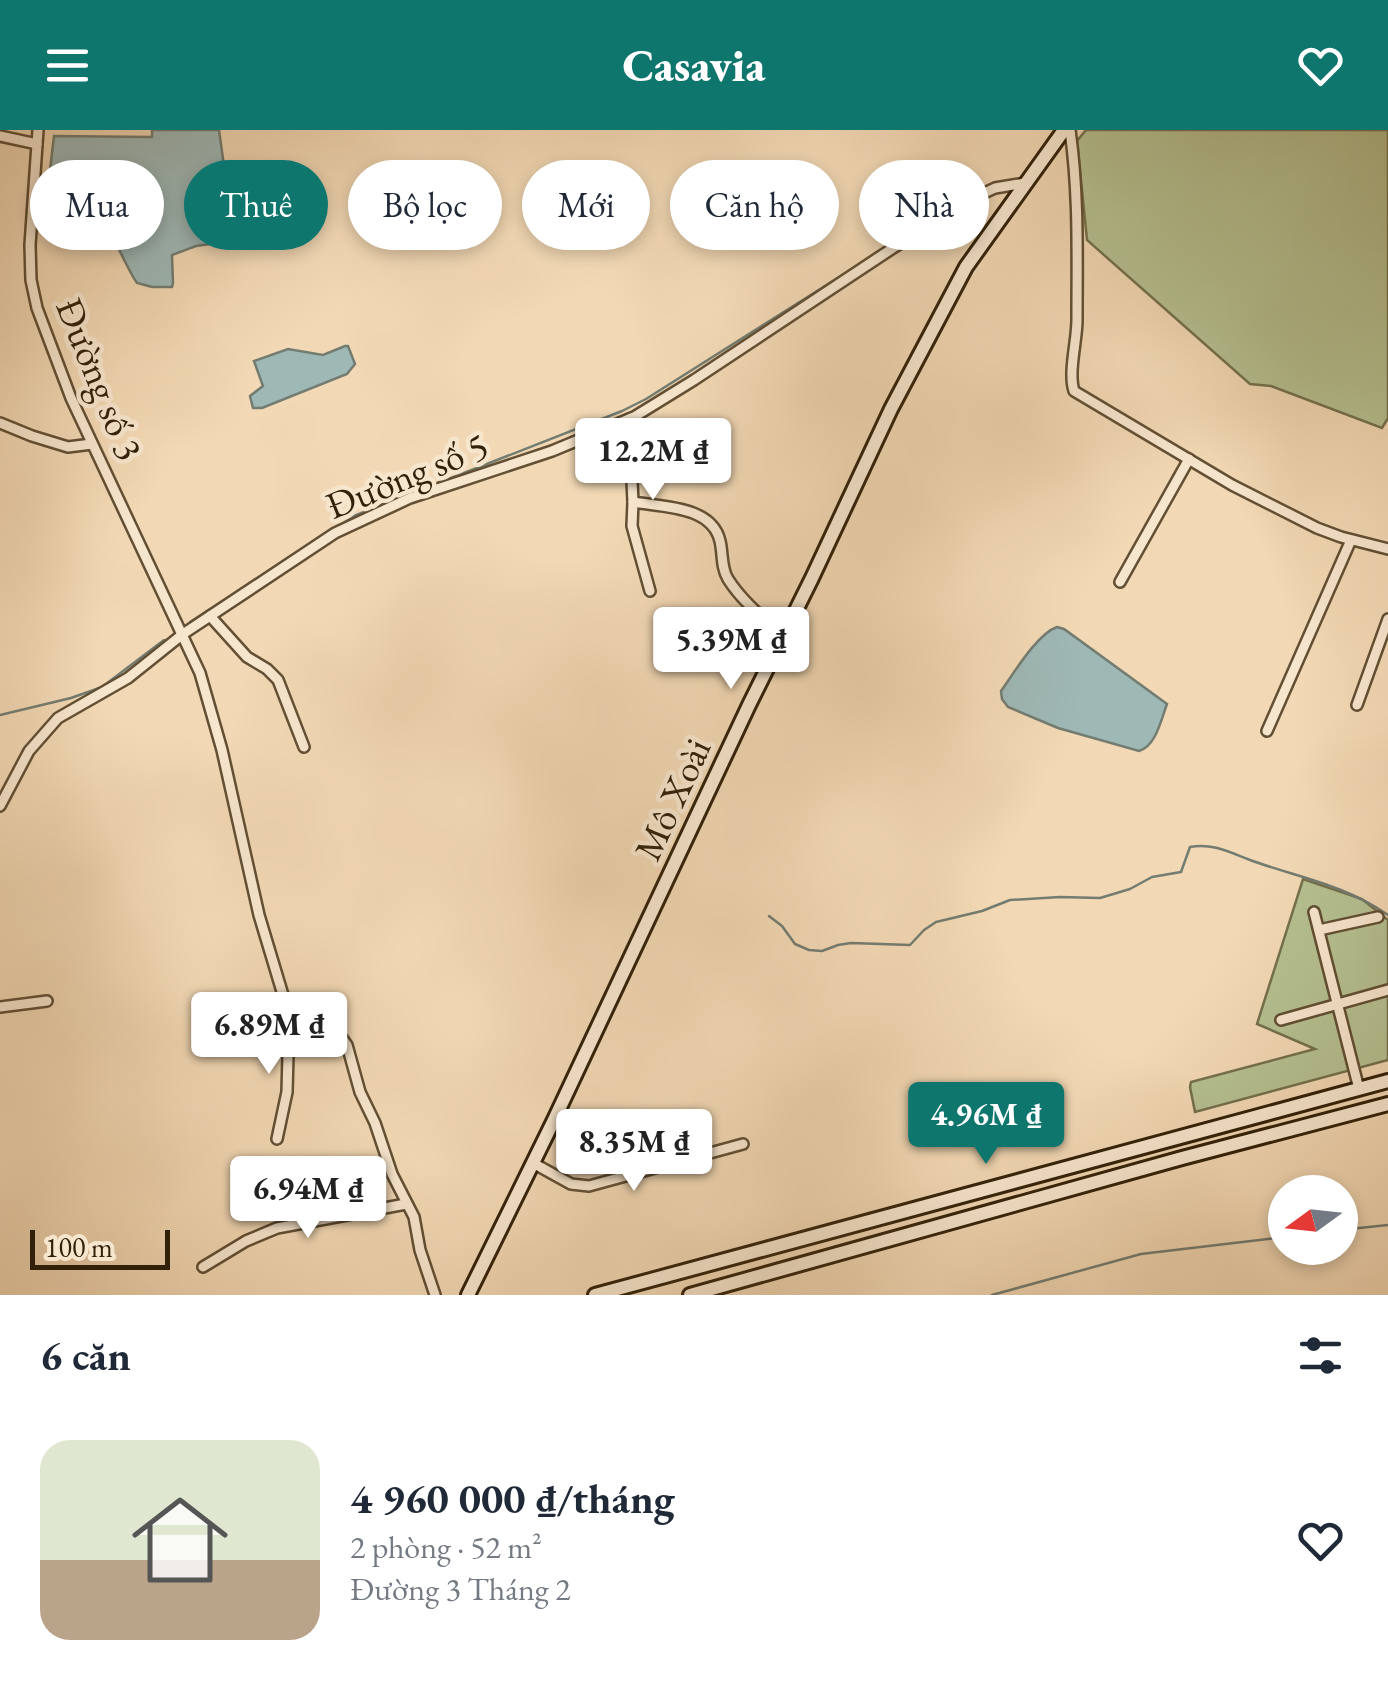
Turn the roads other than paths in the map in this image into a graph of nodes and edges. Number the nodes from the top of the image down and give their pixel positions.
1 (38, 130) edge
2 (1067, 130) edge
3 (0, 136) edge
4 (37, 144) junction
5 (1025, 182) junction
6 (629, 419) junction
7 (0, 423) edge
8 (92, 444) junction
9 (1189, 460) junction
10 (634, 502) junction
11 (1352, 540) junction
12 (1386, 544) edge
13 (1120, 582) dead end
14 (650, 591) dead end
15 (210, 616) junction
16 (1388, 619) edge
17 (183, 634) junction
18 (782, 635) junction
19 (1357, 705) dead end
20 (1267, 731) dead end
21 (304, 747) dead end
22 (0, 806) edge
23 (1314, 912) dead end
24 (1378, 917) dead end
25 (1319, 930) junction
26 (1388, 990) edge
27 (47, 1001) dead end
28 (1338, 1004) junction
29 (0, 1006) edge
30 (288, 1015) junction
31 (1281, 1020) dead end
32 (1388, 1081) edge
33 (1360, 1089) junction
34 (1388, 1104) edge
35 (277, 1140) dead end
36 (744, 1144) dead end
37 (533, 1164) junction
38 (406, 1204) junction
39 (203, 1267) dead end
40 (434, 1295) edge
41 (468, 1295) edge
42 (595, 1295) edge
43 (690, 1295) edge

1 - 4 street, Đường số 3
2 - 5 main road, Mô Xoài
2 - 9 street
3 - 4 street
4 - 8 street, Đường số 3
5 - 6 street, Đường số 5
5 - 18 main road, Mô Xoài
6 - 10 street
6 - 15 street, Đường số 5
7 - 8 street
8 - 17 street, Đường số 3
9 - 11 street
9 - 13 street
10 - 14 street
10 - 18 street
11 - 12 street
11 - 20 street
15 - 17 street, Đường số 5
15 - 21 street
16 - 19 street
17 - 22 street, Đường số 5
17 - 30 street, Đường số 3
18 - 37 main road, Mô Xoài
23 - 25 street
24 - 25 street
25 - 28 street
26 - 28 street
27 - 29 street
28 - 31 street
28 - 33 street
30 - 35 street, Đường số 3
30 - 38 street
32 - 33 main road
33 - 42 main road
34 - 43 main road
36 - 37 street
37 - 41 main road, Mô Xoài
38 - 39 street
38 - 40 street

